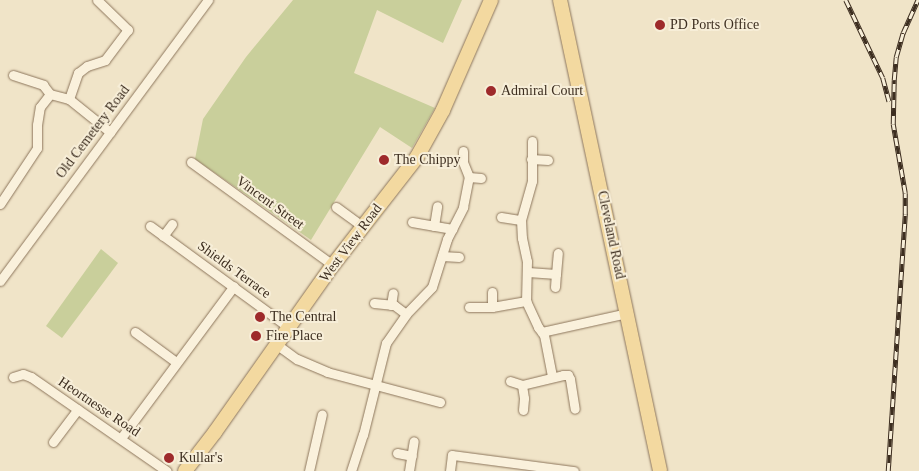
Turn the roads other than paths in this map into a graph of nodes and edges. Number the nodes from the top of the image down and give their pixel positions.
1 (97, 0) edge
2 (208, 0) edge
3 (491, 0) edge
4 (560, 0) edge
5 (13, 75) dead end
6 (50, 94) junction
7 (68, 99) junction
8 (110, 132) junction
9 (532, 141) dead end
10 (463, 151) dead end
11 (531, 159) junction
12 (548, 160) dead end
13 (191, 162) dead end
14 (469, 177) junction
15 (481, 178) dead end
16 (0, 204) edge
17 (437, 206) dead end
18 (336, 207) dead end
19 (501, 217) dead end
20 (521, 220) junction
21 (412, 222) dead end
22 (172, 224) dead end
23 (150, 226) dead end
24 (362, 226) junction
25 (434, 226) junction
26 (452, 229) junction
27 (163, 236) junction
28 (558, 253) dead end
29 (442, 256) junction
30 (458, 257) dead end
31 (333, 265) junction
32 (528, 272) junction
33 (556, 274) junction
34 (0, 281) edge
35 (234, 286) junction
36 (555, 287) dead end
37 (492, 292) dead end
38 (393, 293) dead end
39 (526, 301) junction
40 (374, 303) dead end
41 (391, 305) junction
42 (469, 307) dead end
43 (492, 308) junction
44 (628, 313) junction
45 (406, 314) junction
46 (288, 327) junction
47 (135, 332) dead end
48 (542, 332) junction
49 (276, 344) junction
50 (176, 362) junction
51 (552, 376) junction
52 (13, 377) dead end
53 (510, 380) dead end
54 (375, 385) junction
55 (522, 385) junction
56 (440, 402) dead end
57 (78, 409) junction
58 (575, 409) dead end
59 (523, 410) dead end
60 (322, 414) dead end
61 (121, 438) junction
62 (414, 441) dead end
63 (53, 442) dead end
64 (397, 453) dead end
65 (412, 456) junction
66 (489, 461) junction
67 (553, 470) edge
68 (167, 471) edge
69 (185, 471) edge
70 (309, 471) edge
71 (351, 471) edge
72 (409, 471) edge
73 (450, 471) edge
74 (488, 471) edge
75 (574, 471) edge
76 (660, 471) edge

1 - 7 street
2 - 8 street, Old Cemetery Road
3 - 24 main road, West View Road
4 - 44 main road, Cleveland Road
5 - 6 street
6 - 7 street
6 - 16 street
7 - 8 street
8 - 34 street, Old Cemetery Road
9 - 11 street
10 - 14 street
11 - 12 street
11 - 20 street
13 - 31 street, Vincent Street
14 - 15 street
14 - 26 street
17 - 25 street
18 - 24 street
19 - 20 street
20 - 32 street
21 - 25 street
22 - 27 street
23 - 27 street, Shields Terrace
24 - 31 main road, West View Road
25 - 26 street
26 - 29 street
27 - 35 street, Shields Terrace
28 - 33 street
29 - 30 street
29 - 45 street
31 - 46 main road, West View Road
32 - 33 street
32 - 39 street
33 - 36 street
35 - 46 street, Shields Terrace
35 - 50 street
37 - 43 street
38 - 41 street
39 - 43 street
39 - 48 street
40 - 41 street
41 - 45 street
42 - 43 street
44 - 48 street
44 - 76 main road, Cleveland Road
45 - 54 street
46 - 49 main road, West View Road
47 - 50 street
48 - 51 street
49 - 54 street
49 - 69 main road, West View Road
50 - 61 street
51 - 55 street
51 - 58 street
52 - 57 street, Heortnesse Road
53 - 55 street
54 - 56 street
54 - 71 street
55 - 59 street
57 - 61 street, Heortnesse Road
57 - 63 street
60 - 70 street
61 - 68 street, Heortnesse Road
62 - 65 street
64 - 65 street
65 - 72 street
66 - 67 street
66 - 73 street
66 - 74 street
67 - 75 street

